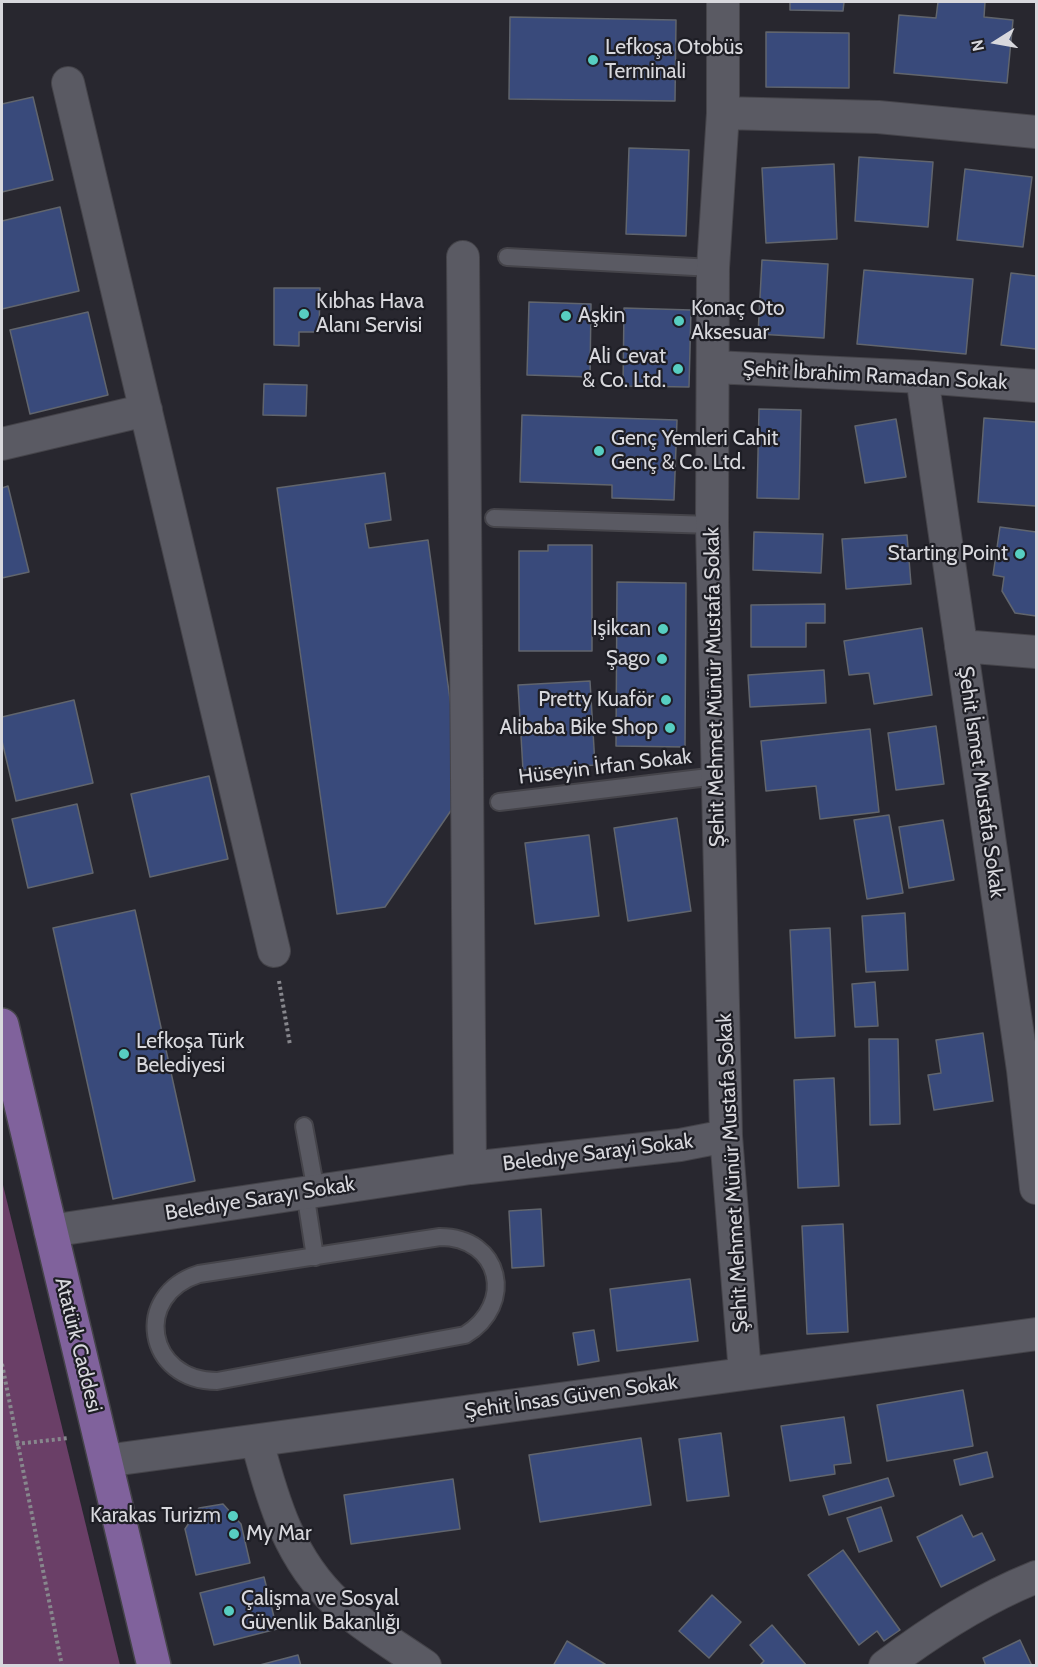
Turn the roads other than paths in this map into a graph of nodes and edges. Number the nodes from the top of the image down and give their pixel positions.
1 (723, 2) edge
2 (68, 82) dead end
3 (723, 113) junction
4 (1036, 132) edge
5 (463, 257) dead end
6 (507, 257) dead end
7 (712, 268) junction
8 (714, 367) junction
9 (922, 377) junction
10 (1036, 386) edge
11 (146, 410) junction
12 (2, 444) edge
13 (494, 518) dead end
14 (712, 525) junction
15 (961, 646) junction
16 (1036, 652) edge
17 (717, 776) junction
18 (499, 802) dead end
19 (274, 951) road end
20 (2, 1032) edge
21 (1030, 1069) edge
22 (304, 1126) dead end
23 (726, 1136) junction
24 (470, 1168) junction
25 (1036, 1188) edge
26 (311, 1191) junction
27 (50, 1231) junction
28 (315, 1257) junction
29 (1036, 1334) edge
30 (745, 1373) junction
31 (257, 1441) junction
32 (102, 1447) junction
33 (1036, 1577) edge
34 (154, 1665) edge
35 (425, 1665) edge
36 (885, 1665) edge

1 - 3 street, Şehit Mehmet Münür Mustafa Sokak
2 - 11 street
3 - 4 street
3 - 7 street, Şehit Mehmet Münür Mustafa Sokak
5 - 24 street
6 - 7 lane
7 - 8 street, Şehit Mehmet Münür Mustafa Sokak
8 - 9 street, Şehit İbrahim Ramadan Sokak
8 - 14 street, Şehit Mehmet Münür Mustafa Sokak
9 - 10 street, Şehit İbrahim Ramadan Sokak
9 - 15 street, Şehit İsmet Mustafa Sokak
11 - 12 street
11 - 19 street
13 - 14 lane
14 - 17 street, Şehit Mehmet Münür Mustafa Sokak
15 - 16 street
15 - 21 street, Şehit İsmet Mustafa Sokak
17 - 18 lane, Hüseyin İrfan Sokak
17 - 23 street, Şehit Mehmet Münür Mustafa Sokak
20 - 27 main road, Atatürk Caddesi
21 - 25 street, Şehit İsmet Mustafa Sokak
22 - 26 lane
23 - 24 street, Beledıye Sarayi Sokak
23 - 30 street, Şehit Mehmet Münür Mustafa Sokak
24 - 26 street, Beledıye Sarayı Sokak
26 - 27 street, Beledıye Sarayı Sokak
26 - 28 lane
27 - 32 main road, Atatürk Caddesi
28 - 28 lane
29 - 30 street, Şehit İnsas Güven Sokak
30 - 31 street, Şehit İnsas Güven Sokak
31 - 32 street, Şehit İnsas Güven Sokak
31 - 35 street
32 - 34 main road, Atatürk Caddesi
33 - 36 street

